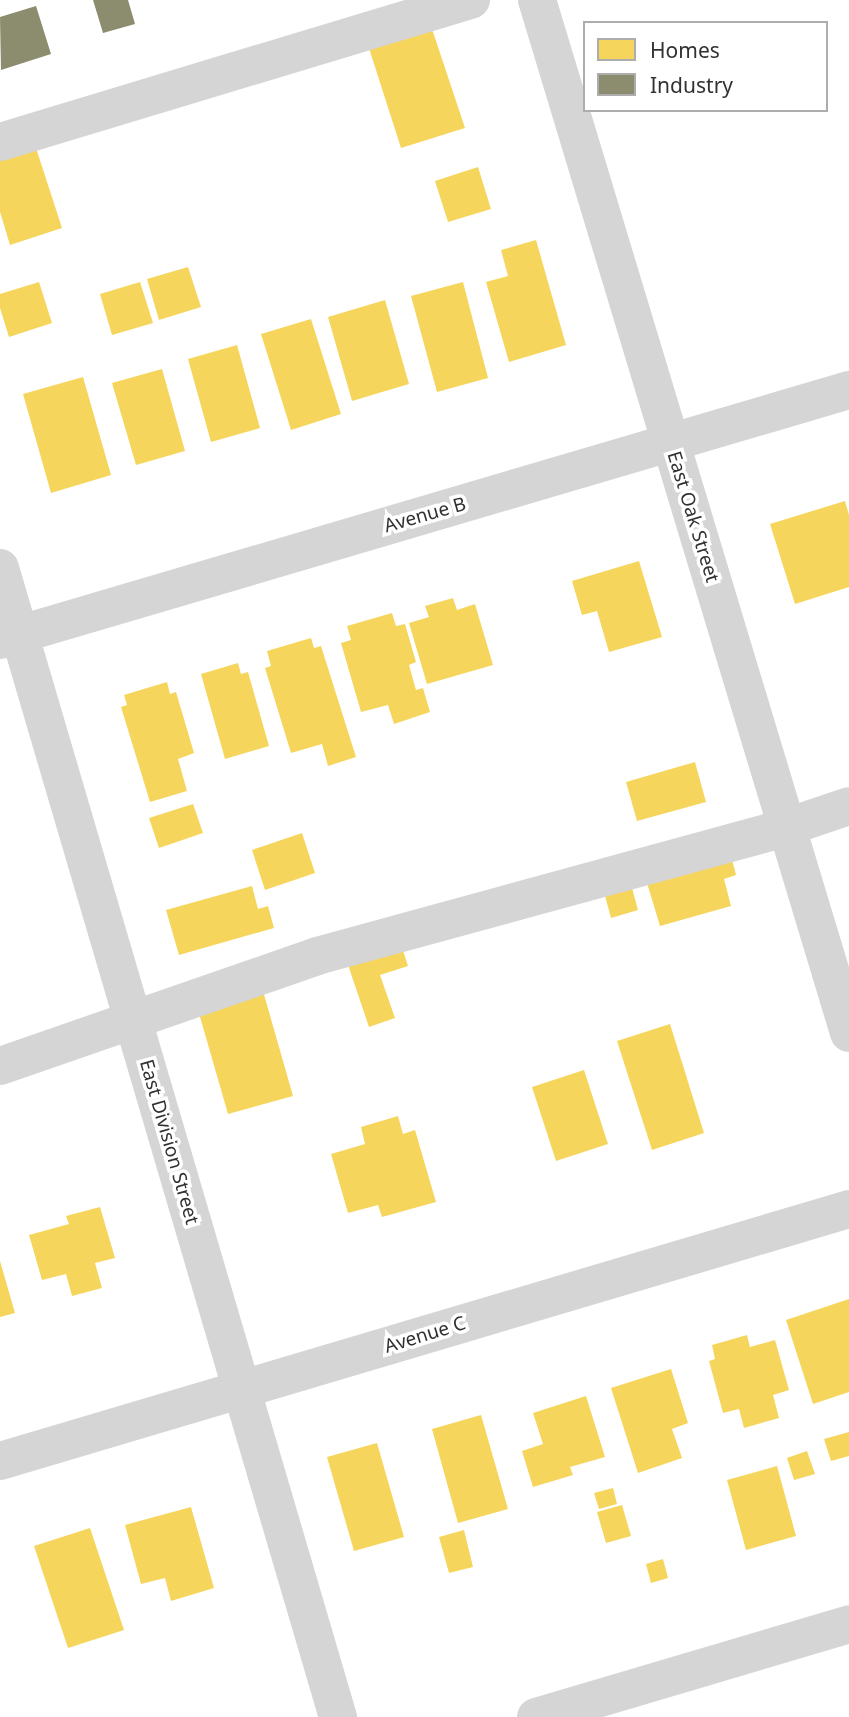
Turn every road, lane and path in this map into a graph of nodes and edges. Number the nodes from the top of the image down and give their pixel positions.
1 (471, 0) edge
2 (537, 0) edge
3 (0, 142) edge
4 (849, 390) edge
5 (671, 442) junction
6 (0, 568) edge
7 (10, 637) edge
8 (849, 806) edge
9 (787, 827) junction
10 (133, 1019) junction
11 (849, 1034) edge
12 (0, 1066) edge
13 (849, 1209) edge
14 (242, 1390) junction
15 (0, 1461) edge
16 (849, 1624) edge
17 (338, 1717) edge
18 (536, 1717) edge

1 - 3 street
2 - 5 street, East Oak Street
4 - 5 street, Avenue B
5 - 7 street, Avenue B
5 - 9 street, East Oak Street
6 - 7 street, East Division Street
7 - 10 street, East Division Street
8 - 9 street
9 - 10 street
9 - 11 street, East Oak Street
10 - 12 street
10 - 14 street, East Division Street
13 - 14 street, Avenue C
14 - 15 street, Avenue C
14 - 17 street, East Division Street
16 - 18 street

